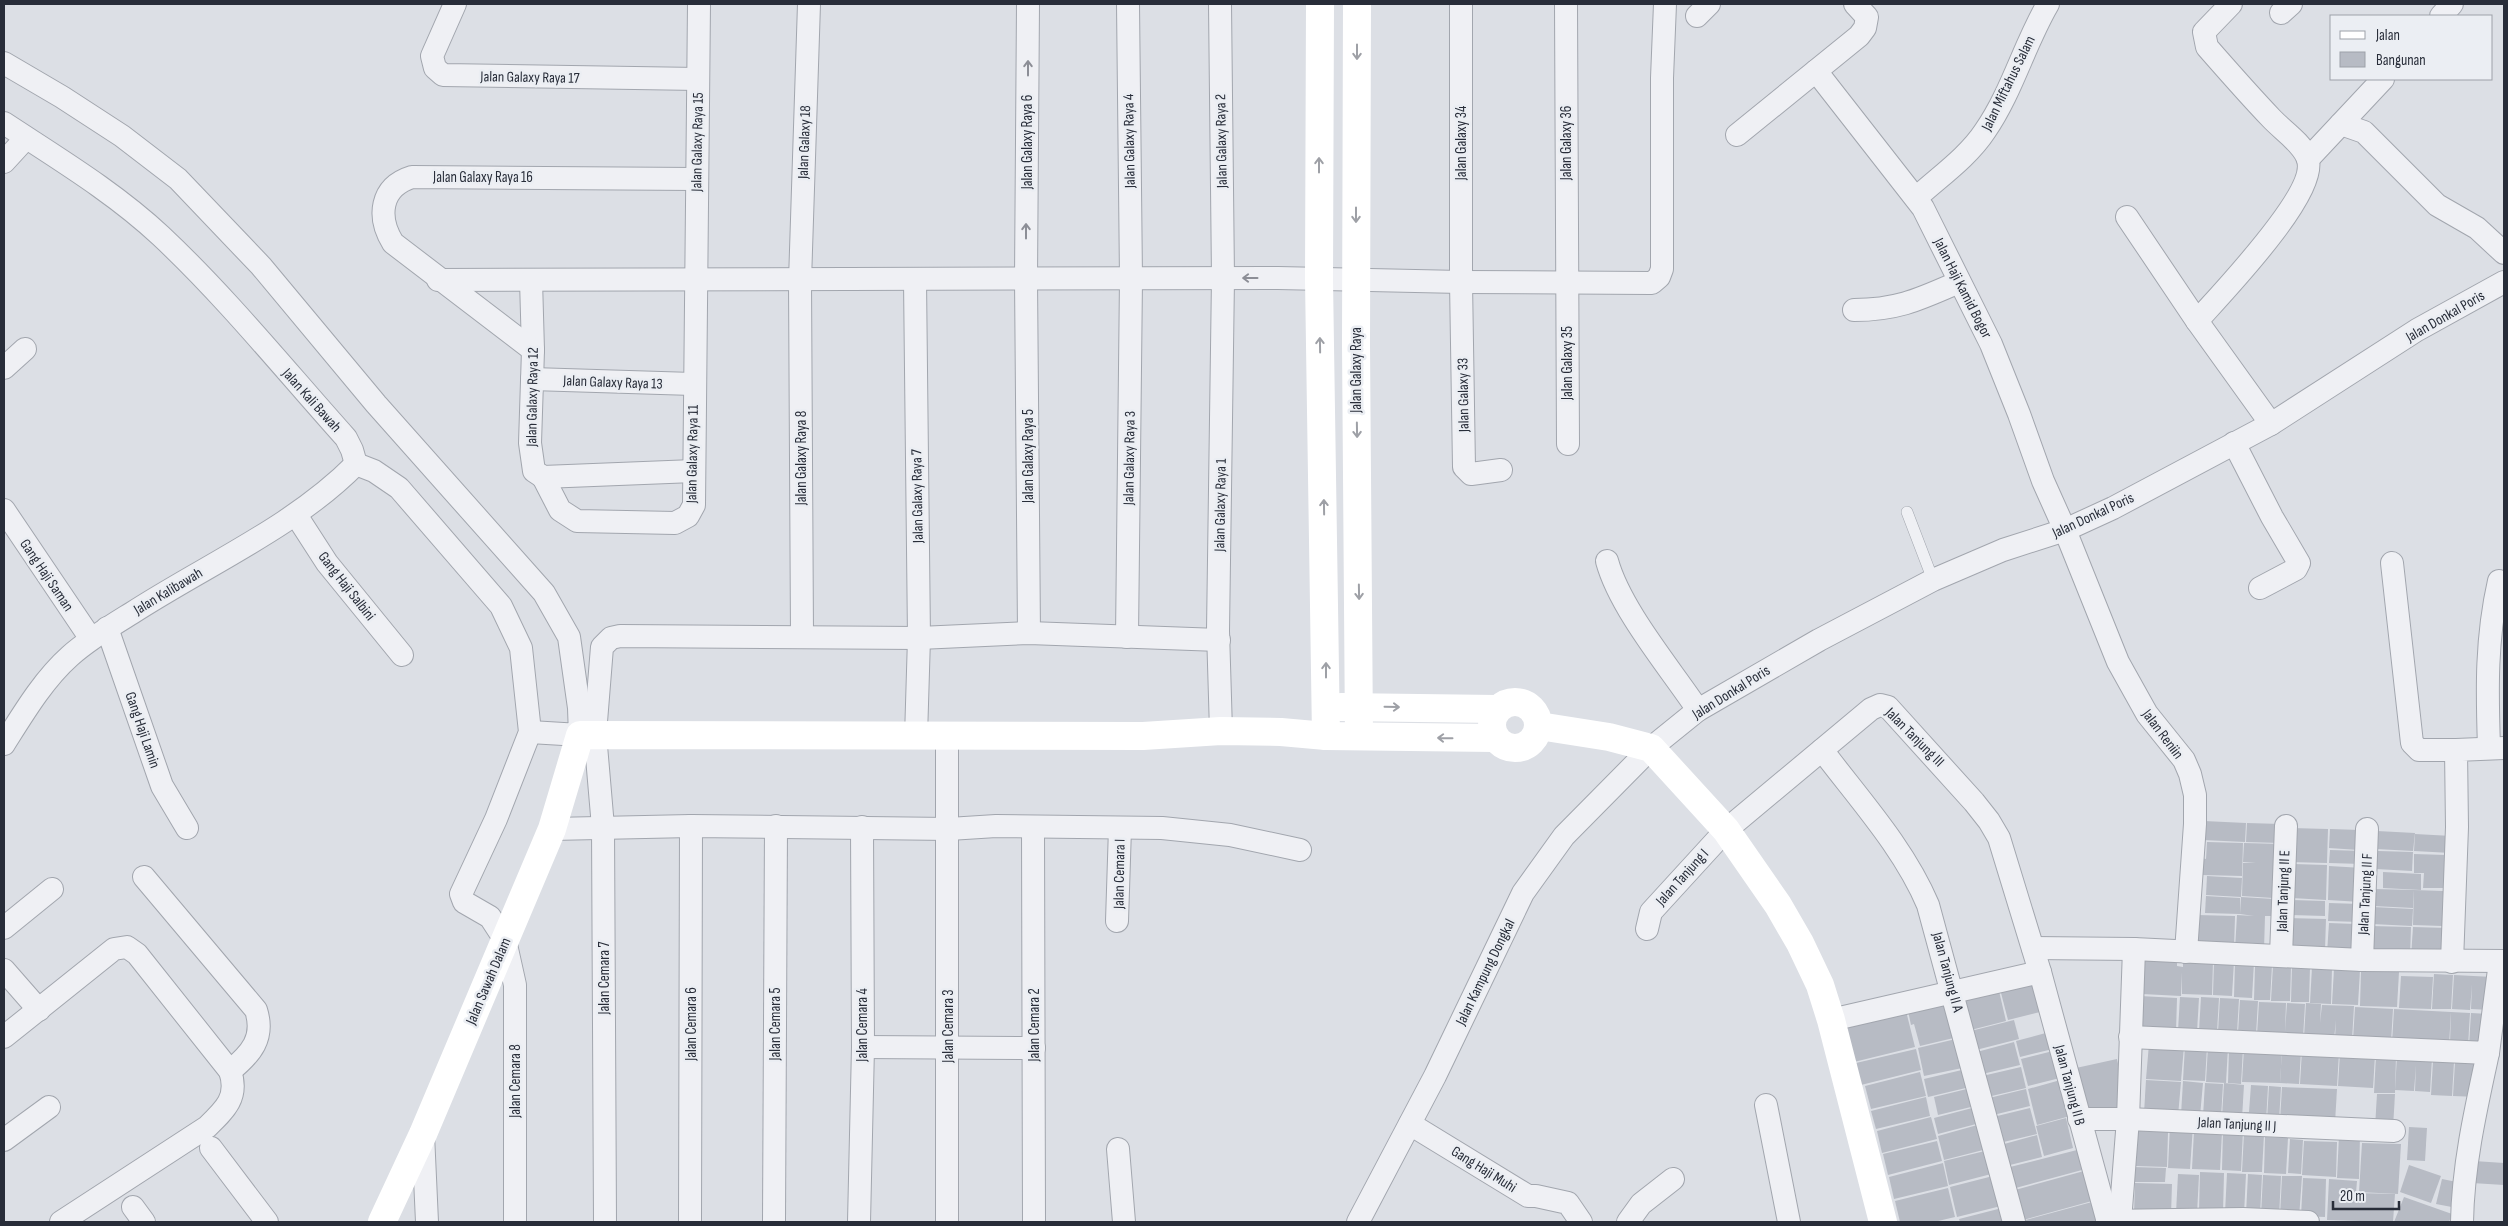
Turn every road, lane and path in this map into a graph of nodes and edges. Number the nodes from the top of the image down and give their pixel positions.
1 (455, 4) edge
2 (698, 4) edge
3 (809, 4) edge
4 (1028, 4) edge
5 (1128, 4) edge
6 (1220, 4) edge
7 (1320, 4) edge
8 (1357, 4) edge
9 (1461, 4) edge
10 (1566, 4) edge
11 (1666, 4) edge
12 (1855, 4) edge
13 (2048, 4) edge
14 (2231, 4) edge
15 (2452, 4) edge
16 (2442, 15) edge
17 (4, 63) edge
18 (1816, 71) junction
19 (698, 79) junction
20 (2382, 80) edge
21 (4, 123) edge
22 (2341, 124) junction
23 (1737, 135) dead end
24 (26, 138) junction
25 (2308, 159) junction
26 (4, 162) edge
27 (696, 179) junction
28 (1916, 198) junction
29 (2127, 217) dead end
30 (2504, 253) edge
31 (1223, 278) junction
32 (1131, 279) junction
33 (438, 280) junction
34 (531, 280) junction
35 (800, 280) junction
36 (916, 280) junction
37 (1026, 280) junction
38 (1319, 280) junction
39 (1356, 280) junction
40 (697, 281) junction
41 (1461, 282) junction
42 (1566, 282) junction
43 (1959, 282) junction
44 (2504, 282) edge
45 (1854, 310) dead end
46 (2197, 321) junction
47 (25, 349) dead end
48 (533, 350) junction
49 (4, 368) edge
50 (532, 379) junction
51 (694, 384) junction
52 (2272, 424) junction
53 (2234, 443) junction
54 (1568, 444) dead end
55 (356, 464) junction
56 (1501, 470) dead end
57 (694, 471) junction
58 (543, 477) junction
59 (4, 510) edge
60 (1907, 512) dead end
61 (296, 515) junction
62 (2065, 530) junction
63 (1607, 561) dead end
64 (2392, 563) dead end
65 (1933, 580) junction
66 (2498, 581) dead end
67 (2260, 588) dead end
68 (1029, 633) junction
69 (99, 634) junction
70 (802, 636) junction
71 (1127, 637) junction
72 (919, 638) junction
73 (1219, 640) junction
74 (402, 656) dead end
75 (1326, 706) junction
76 (1360, 707) junction
77 (1497, 709) junction
78 (1698, 710) junction
79 (916, 724) junction
80 (1538, 726) junction
81 (1221, 731) junction
82 (1281, 732) junction
83 (538, 733) junction
84 (581, 734) junction
85 (948, 736) junction
86 (1326, 736) junction
87 (1359, 736) junction
88 (1494, 738) junction
89 (4, 744) edge
90 (1651, 748) junction
91 (2496, 748) edge
92 (1822, 750) junction
93 (2456, 750) junction
94 (691, 826) junction
95 (776, 826) junction
96 (2286, 826) dead end
97 (603, 827) junction
98 (862, 827) junction
99 (1033, 827) junction
100 (187, 828) dead end
101 (1120, 828) junction
102 (552, 829) junction
103 (949, 829) junction
104 (1726, 830) junction
105 (2367, 830) dead end
106 (1300, 850) dead end
107 (144, 877) dead end
108 (52, 889) dead end
109 (1118, 921) dead end
110 (4, 928) edge
111 (1647, 929) dead end
112 (505, 940) junction
113 (2033, 948) junction
114 (2134, 949) junction
115 (2186, 952) junction
116 (2281, 955) junction
117 (2362, 960) junction
118 (2452, 962) junction
119 (2502, 962) edge
120 (4, 970) edge
121 (2040, 972) junction
122 (1953, 991) junction
123 (39, 1010) junction
124 (1831, 1020) junction
125 (4, 1037) edge
126 (2130, 1037) junction
127 (863, 1047) junction
128 (948, 1048) junction
129 (1034, 1048) junction
130 (2488, 1053) junction
131 (230, 1071) junction
132 (1766, 1105) dead end
133 (49, 1107) dead end
134 (2080, 1119) junction
135 (2128, 1119) junction
136 (1410, 1124) junction
137 (2394, 1132) dead end
138 (423, 1134) junction
139 (4, 1140) edge
140 (211, 1148) dead end
141 (1118, 1149) dead end
142 (1672, 1179) dead end
143 (2243, 1220) edge
144 (2112, 1221) edge
145 (60, 1222) edge
146 (267, 1222) edge
147 (382, 1222) edge
148 (427, 1222) edge
149 (515, 1222) edge
150 (605, 1222) edge
151 (690, 1222) edge
152 (774, 1222) edge
153 (859, 1222) edge
154 (947, 1222) edge
155 (1034, 1222) edge
156 (1124, 1222) edge
157 (1358, 1222) edge
158 (1581, 1222) edge
159 (1628, 1222) edge
160 (1789, 1222) edge
161 (1883, 1222) edge
162 (2014, 1222) edge
163 (2308, 1222) edge
164 (2462, 1222) edge

1 - 19 street, Jalan Galaxy Raya 17
2 - 19 street, Jalan Galaxy Raya 15
3 - 35 street, Jalan Galaxy 18
37 -> 4 street, Jalan Galaxy Raya 6
5 - 32 street, Jalan Galaxy Raya 4
6 - 31 street, Jalan Galaxy Raya 2
38 -> 7 street
8 -> 39 street, Jalan Galaxy Raya
9 - 41 street, Jalan Galaxy 34
10 - 42 street, Jalan Galaxy 36
11 - 42 street
12 - 18 street
13 - 28 street, Jalan Miftahus Salam
14 - 25 street
15 - 16 street
17 - 84 street
18 - 23 street
18 - 28 street, Jalan Haji Kamid Bogor
19 - 27 street, Jalan Galaxy Raya 15
20 - 22 street
21 - 24 street, Jalan Kali Bawah
22 - 25 street
22 - 30 street
24 - 26 street
24 - 55 street, Jalan Kali Bawah
25 - 46 street
27 - 33 street, Jalan Galaxy Raya 16
27 - 40 street, Jalan Galaxy Raya 15
28 - 43 street, Jalan Haji Kamid Bogor
29 - 46 street
31 - 32 street
38 -> 31 street
31 - 73 street, Jalan Galaxy Raya 1
32 - 37 street
32 - 71 street, Jalan Galaxy Raya 3
33 - 34 street
33 - 48 street, Jalan Galaxy Raya 16
34 - 40 street
34 - 48 street, Jalan Galaxy Raya 12
35 - 36 street
35 - 40 street
35 - 70 street, Jalan Galaxy Raya 8
36 - 37 street
36 - 72 street, Jalan Galaxy Raya 7
37 - 68 street, Jalan Galaxy Raya 5
38 - 39 street
75 -> 38 street
39 - 41 street
39 -> 76 street, Jalan Galaxy Raya
40 - 51 street, Jalan Galaxy Raya 11
41 - 42 street
41 - 56 street, Jalan Galaxy 33
42 - 54 street, Jalan Galaxy 35
43 - 45 street
43 - 62 street, Jalan Haji Kamid Bogor
44 - 52 street, Jalan Donkal Poris
46 - 52 street
47 - 49 street
48 - 50 street, Jalan Galaxy Raya 12
50 - 51 street, Jalan Galaxy Raya 13
50 - 58 street, Jalan Galaxy Raya 12
51 - 57 street, Jalan Galaxy Raya 11
52 - 53 street, Jalan Donkal Poris
53 - 62 street, Jalan Donkal Poris
53 - 67 street
55 - 61 street, Jalan Kalibawah
55 - 83 street
57 - 58 street
57 - 58 street, Jalan Galaxy Raya 11
59 - 69 street, Gang Haji Saman
60 - 65 lane
61 - 69 street, Jalan Kalibawah
61 - 74 street, Gang Haji Salbini
62 - 65 street, Jalan Donkal Poris
62 - 115 street, Jalan Reniin
63 - 78 street
64 - 93 street
65 - 78 street, Jalan Donkal Poris
66 - 91 street
68 - 71 street
68 - 72 street
69 - 89 street, Jalan Kalibawah
69 - 100 street, Gang Haji Lamin
70 - 72 street
70 - 84 street
71 - 73 street
72 - 79 street, Jalan Galaxy Raya 7
73 - 81 street, Jalan Galaxy Raya 1
75 - 76 street
75 - 82 street
75 - 86 street
76 -> 77 street
76 - 87 street, Jalan Galaxy Raya
77 - 80 street
77 - 88 street
78 - 90 street, Jalan Donkal Poris
79 - 84 street
79 - 85 street
80 - 88 street
80 - 90 street
81 - 82 street
81 - 85 street
82 - 86 street
83 - 84 street
83 - 112 street
84 - 97 street, Jalan Cemara 7
84 - 102 street, Jalan Sawah Dalam
85 - 103 street, Jalan Cemara 3
86 - 87 street
88 -> 87 street
90 - 104 street
90 - 136 street, Jalan Kampung Dongkal
91 - 93 street
92 - 104 street, Jalan Tanjung III
92 - 113 street, Jalan Tanjung III
92 - 122 street, Jalan Tanjung II A
93 - 118 street
94 - 95 street
94 - 97 street
94 - 151 street, Jalan Cemara 6
95 - 98 street
95 - 152 street, Jalan Cemara 5
96 - 116 street, Jalan Tanjung II E
97 - 102 street
97 - 150 street, Jalan Cemara 7
98 - 103 street
98 - 127 street, Jalan Cemara 4
99 - 101 street
99 - 103 street
99 - 129 street, Jalan Cemara 2
101 - 106 street
101 - 109 street, Jalan Cemara I
102 - 112 street, Jalan Sawah Dalam
103 - 128 street, Jalan Cemara 3
104 - 111 street, Jalan Tanjung I
104 - 124 street
105 - 117 street, Jalan Tanjung II F
107 - 131 street
108 - 110 street
112 - 138 street, Jalan Sawah Dalam
112 - 149 street, Jalan Cemara 8
113 - 114 street
113 - 121 street, Jalan Tanjung II B
114 - 115 street
114 - 126 street
115 - 116 street
116 - 117 street
117 - 118 street
118 - 119 street
119 - 130 street
120 - 123 street
121 - 122 street
121 - 134 street, Jalan Tanjung II B
122 - 124 street
122 - 162 street, Jalan Tanjung II A
123 - 125 street
123 - 131 street
124 - 161 street
126 - 130 street
126 - 135 street
127 - 128 street
127 - 153 street, Jalan Cemara 4
128 - 129 street
128 - 154 street, Jalan Cemara 3
129 - 155 street, Jalan Cemara 2
130 - 164 street
131 - 145 street
132 - 160 street
133 - 139 street
134 - 135 street, Jalan Tanjung II J
134 - 144 street, Jalan Tanjung II B
135 - 137 street, Jalan Tanjung II J
135 - 144 street
136 - 157 street, Jalan Kampung Dongkal
136 - 158 street, Gang Haji Muhi
138 - 147 street, Jalan Sawah Dalam
138 - 148 street
140 - 146 street
141 - 156 street
142 - 159 street
143 - 144 street
143 - 163 street

